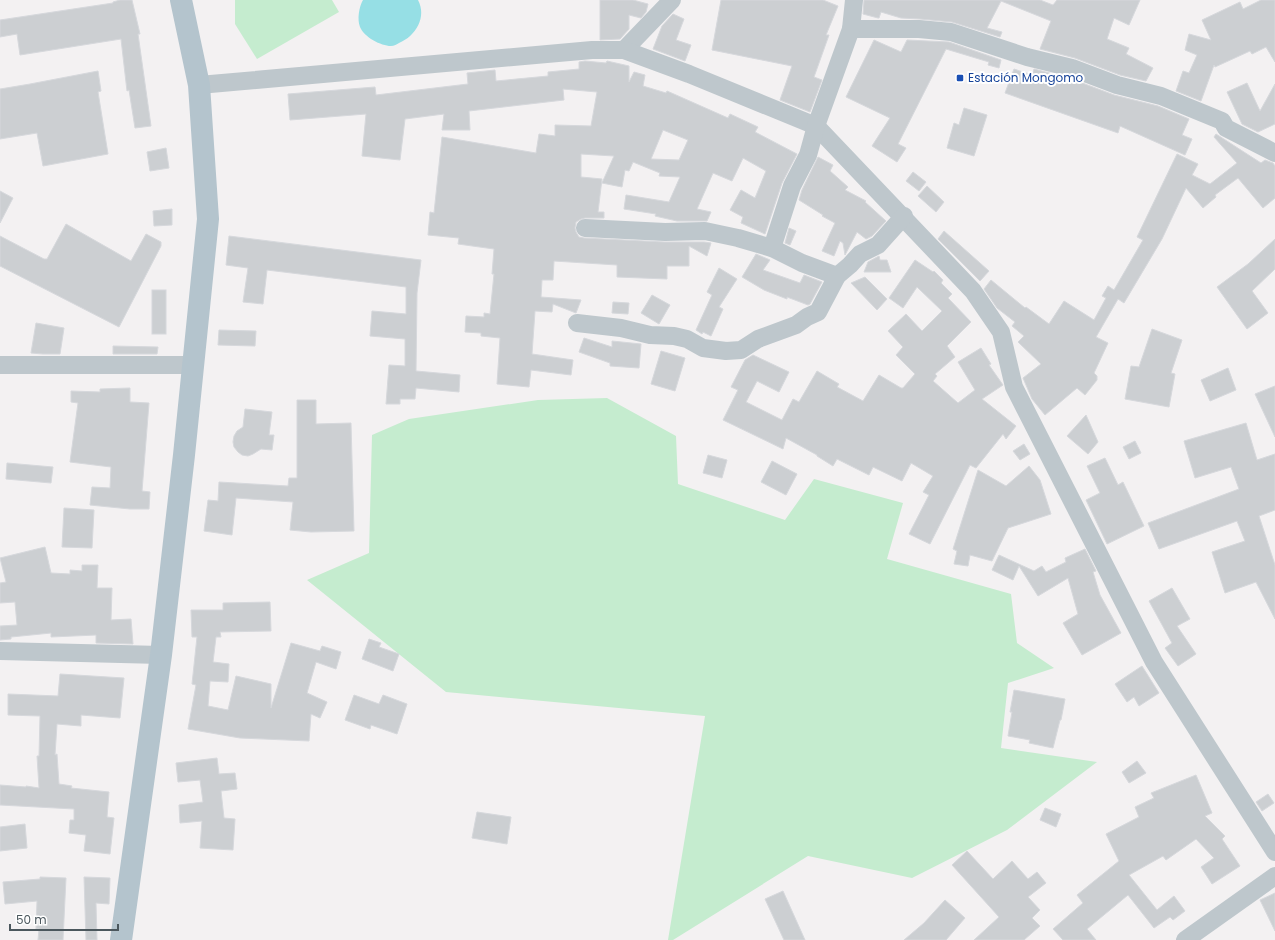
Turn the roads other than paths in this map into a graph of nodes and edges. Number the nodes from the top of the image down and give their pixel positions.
1 (181, 0) edge
2 (672, 0) edge
3 (854, 0) edge
4 (851, 29) junction
5 (624, 50) junction
6 (199, 85) junction
7 (816, 126) junction
8 (1275, 153) edge
9 (904, 216) junction
10 (585, 228) dead end
11 (772, 248) junction
12 (837, 276) junction
13 (577, 324) dead end
14 (193, 365) junction
15 (0, 366) edge
16 (0, 651) edge
17 (161, 654) junction
18 (1275, 852) edge
19 (1275, 876) edge
20 (121, 940) edge
21 (1185, 940) edge

1 - 6 main road
2 - 5 street
3 - 4 street
4 - 7 street
4 - 8 street
5 - 6 street
5 - 7 street
6 - 14 main road
7 - 9 street
7 - 11 street
9 - 12 street
9 - 18 street
10 - 11 street
11 - 12 street
12 - 13 street
14 - 15 street
14 - 17 main road
16 - 17 street
17 - 20 main road
19 - 21 street

